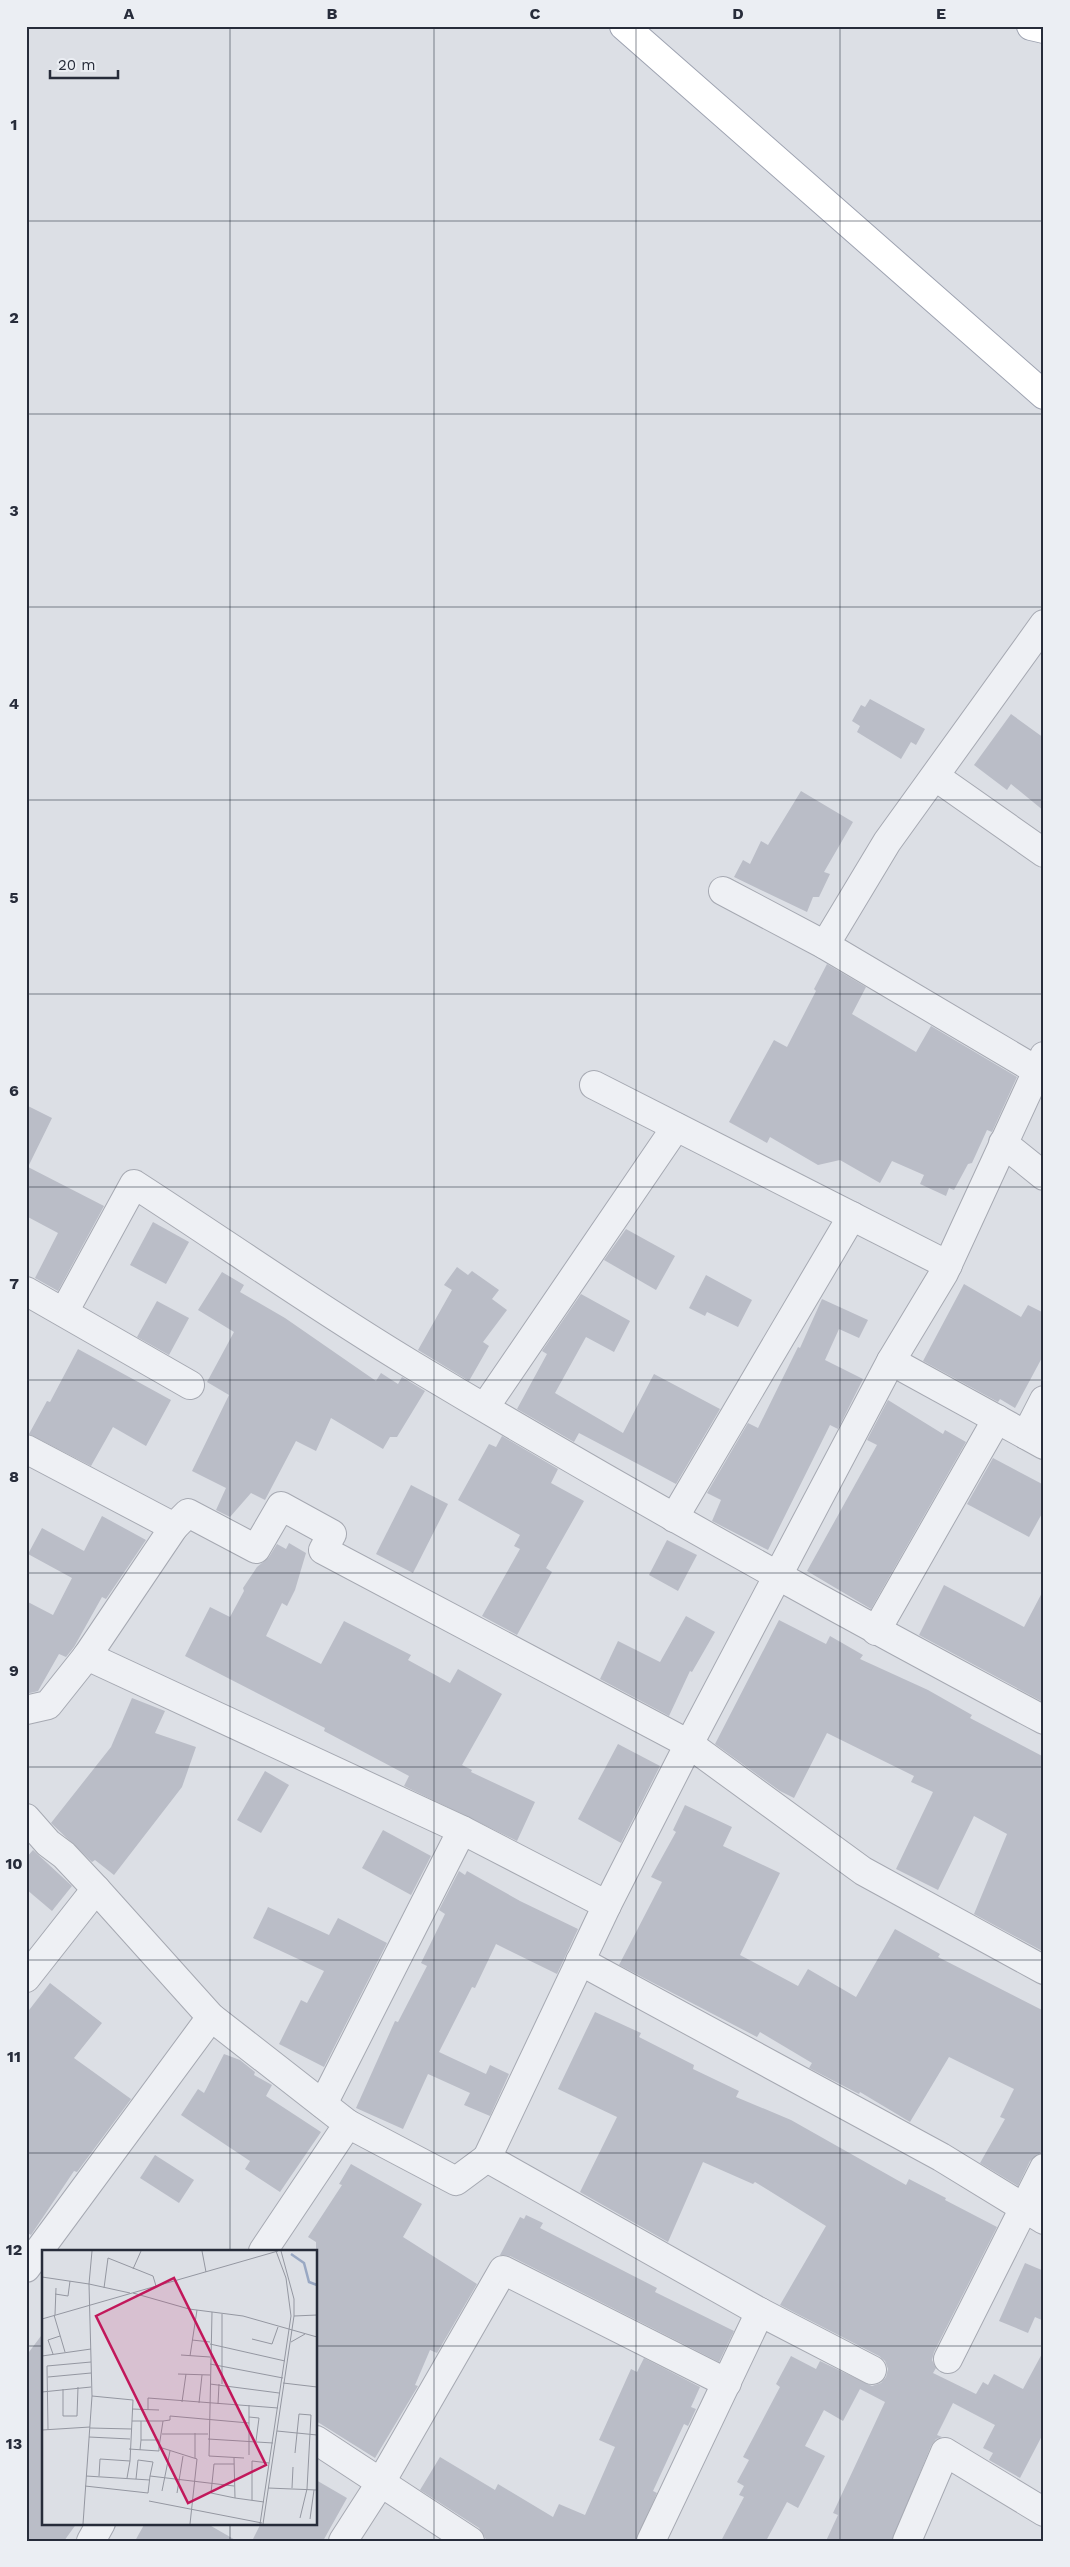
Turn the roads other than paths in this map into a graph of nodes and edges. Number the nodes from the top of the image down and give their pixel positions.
1 (624, 26) edge
2 (1031, 26) edge
3 (1044, 29) edge
4 (1044, 395) edge
5 (1044, 624) edge
6 (936, 777) junction
7 (1044, 853) edge
8 (723, 891) dead end
9 (825, 945) junction
10 (1040, 1063) edge
11 (594, 1085) dead end
12 (676, 1127) junction
13 (1002, 1143) junction
14 (1044, 1176) edge
15 (852, 1216) junction
16 (948, 1264) junction
17 (26, 1292) edge
18 (64, 1312) junction
19 (891, 1361) junction
20 (190, 1385) dead end
21 (1044, 1400) edge
22 (485, 1407) junction
23 (996, 1419) junction
24 (1035, 1440) edge
25 (26, 1449) edge
26 (674, 1518) junction
27 (174, 1527) junction
28 (778, 1576) junction
29 (876, 1631) junction
30 (87, 1656) junction
31 (26, 1710) edge
32 (1044, 1720) edge
33 (689, 1744) junction
34 (26, 1818) edge
35 (462, 1830) junction
36 (96, 1888) junction
37 (606, 1905) junction
38 (580, 1961) junction
39 (1044, 1970) edge
40 (26, 1978) edge
41 (211, 2017) junction
42 (323, 2104) junction
43 (348, 2124) junction
44 (487, 2158) junction
45 (1044, 2168) edge
46 (1034, 2214) edge
47 (263, 2250) edge
48 (33, 2259) edge
49 (760, 2312) junction
50 (948, 2359) dead end
51 (872, 2370) dead end
52 (727, 2383) junction
53 (318, 2441) edge
54 (381, 2482) junction
55 (1044, 2512) edge
56 (100, 2524) edge
57 (91, 2541) edge
58 (343, 2541) edge
59 (470, 2541) edge
60 (651, 2541) edge
61 (907, 2541) edge

1 - 4 main road
2 - 3 main road
5 - 6 street
6 - 7 street
6 - 9 street
8 - 9 street
9 - 10 street
10 - 13 street
11 - 12 street
12 - 15 street
12 - 22 street
13 - 14 street
13 - 16 street
15 - 16 street
15 - 26 street
16 - 19 street
17 - 18 street
18 - 20 street
18 - 22 street
19 - 23 street
19 - 28 street
21 - 24 street
22 - 26 street
23 - 24 street
23 - 29 street
25 - 27 street
26 - 28 street
27 - 30 street
27 - 33 street
28 - 29 street
28 - 33 street
29 - 32 street
30 - 31 street
30 - 35 street
33 - 37 street
33 - 39 street
34 - 36 street
35 - 37 street
35 - 42 street
36 - 40 street
36 - 41 street
37 - 38 street
38 - 44 street
38 - 46 street
41 - 42 street
41 - 48 street
42 - 43 street
43 - 44 street
43 - 47 street
44 - 49 street
45 - 46 street
46 - 50 street
49 - 51 street
49 - 52 street
52 - 54 street
52 - 60 street
53 - 54 street
54 - 58 street
54 - 59 street
55 - 61 street
56 - 57 street

